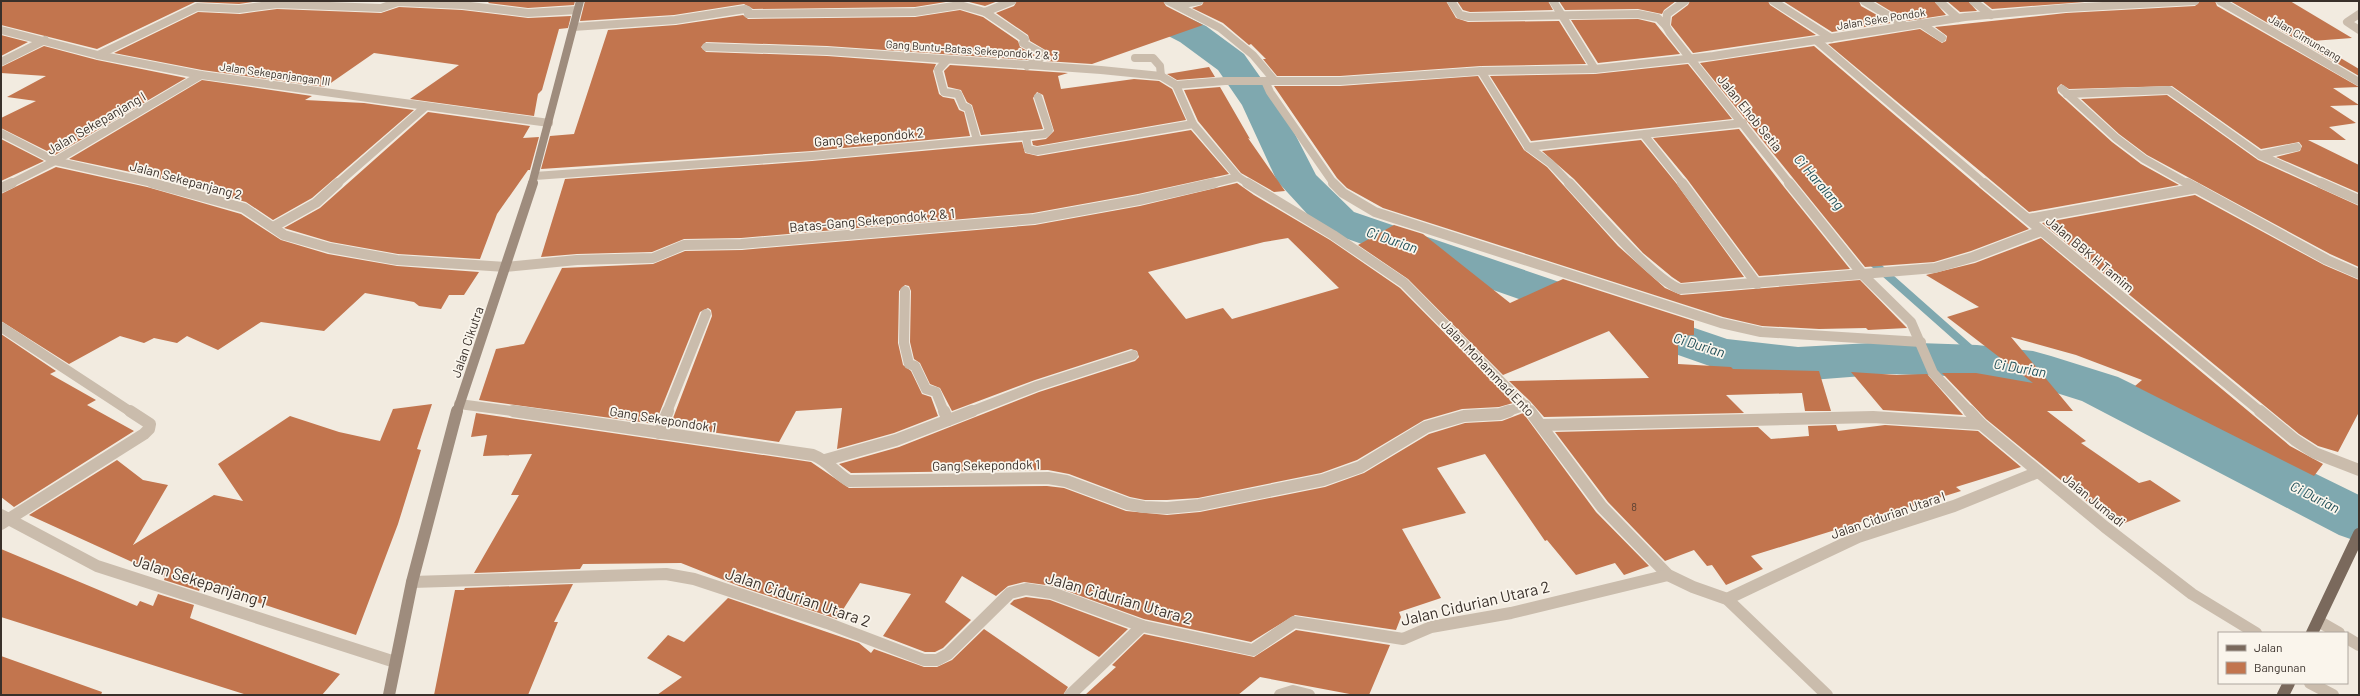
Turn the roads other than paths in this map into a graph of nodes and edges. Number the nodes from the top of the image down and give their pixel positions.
1 (970, 1) edge
2 (1012, 1) edge
3 (1168, 1) edge
4 (1199, 1) edge
5 (1451, 1) edge
6 (1553, 1) edge
7 (1684, 1) edge
8 (1773, 1) edge
9 (1864, 1) edge
10 (1939, 1) edge
11 (1973, 1) edge
12 (2195, 1) edge
13 (2220, 1) edge
14 (960, 5) junction
15 (1178, 5) junction
16 (577, 7) edge
17 (985, 12) junction
18 (2359, 14) edge
19 (1562, 15) junction
20 (1991, 15) junction
21 (1958, 18) junction
22 (1920, 23) junction
23 (1904, 25) junction
24 (1666, 26) junction
25 (573, 27) junction
26 (1, 30) edge
27 (2359, 30) edge
28 (1831, 38) junction
29 (1942, 38) dead end
30 (44, 40) junction
31 (1817, 41) junction
32 (706, 47) dead end
33 (98, 55) junction
34 (1135, 58) dead end
35 (1695, 59) junction
36 (947, 60) junction
37 (1, 62) edge
38 (1027, 66) junction
39 (1595, 69) junction
40 (1481, 71) junction
41 (201, 75) junction
42 (1161, 76) junction
43 (1263, 81) junction
44 (1275, 81) junction
45 (2359, 82) edge
46 (1176, 85) junction
47 (1038, 97) dead end
48 (425, 107) junction
49 (549, 123) junction
50 (1743, 123) junction
51 (1194, 124) junction
52 (1, 133) edge
53 (1644, 135) junction
54 (1026, 136) junction
55 (977, 140) junction
56 (1528, 147) junction
57 (2297, 147) dead end
58 (2260, 154) junction
59 (55, 161) junction
60 (536, 176) junction
61 (1238, 177) junction
62 (1, 188) edge
63 (2197, 188) junction
64 (2359, 200) edge
65 (2028, 220) junction
66 (273, 228) junction
67 (2041, 231) junction
68 (506, 267) junction
69 (2359, 274) edge
70 (1864, 276) junction
71 (1757, 284) junction
72 (905, 291) dead end
73 (706, 314) dead end
74 (1, 326) edge
75 (1921, 342) junction
76 (1133, 355) dead end
77 (459, 404) junction
78 (1526, 405) junction
79 (948, 420) junction
80 (1981, 424) junction
81 (1542, 426) junction
82 (660, 433) junction
83 (825, 460) junction
84 (2359, 470) edge
85 (2038, 472) junction
86 (3, 520) edge
87 (2359, 534) edge
88 (1668, 575) junction
89 (412, 582) junction
90 (1727, 599) junction
91 (2318, 620) junction
92 (1142, 626) junction
93 (2254, 632) edge
94 (2312, 632) edge
95 (2337, 632) edge
96 (2348, 639) edge
97 (2359, 645) edge
98 (395, 662) junction
99 (2289, 684) edge
100 (2312, 684) edge
101 (389, 695) edge
102 (1070, 695) edge
103 (1280, 695) edge
104 (1309, 695) edge
105 (1827, 695) edge
106 (2284, 695) edge
107 (2333, 695) edge

1 - 14 street
2 - 17 street
3 - 15 street
4 - 15 street
5 - 19 street
6 - 19 street
7 - 24 street
8 - 28 street
9 - 23 street
10 - 21 street
11 - 20 street
12 - 20 street, Jalan Seke Pondok
13 - 45 street, Jalan Cimuncang
14 - 17 street
14 - 25 street
15 - 44 street
16 - 25 main road, Jalan Cikutra
16 - 33 street
17 - 38 street
18 - 27 street
19 - 24 street
19 - 39 street
20 - 21 street, Jalan Seke Pondok
21 - 22 street, Jalan Seke Pondok
22 - 23 street, Jalan Seke Pondok
22 - 29 street
23 - 28 street, Jalan Seke Pondok
24 - 35 street, Jalan Ehob Setia
25 - 49 main road, Jalan Cikutra
26 - 30 street, Jalan Sekepanjangan III
28 - 31 street, Jalan Seke Pondok
30 - 33 street, Jalan Sekepanjangan III
30 - 37 street
31 - 35 street, Jalan Seke Pondok
31 - 65 street, Jalan BBK H Tamim
32 - 36 street, Gang Buntu-Batas Sekepondok 2 & 3
33 - 41 street, Jalan Sekepanjangan III
34 - 42 street
35 - 39 street, Jalan Seke Pondok
35 - 50 street, Jalan Ehob Setia
36 - 38 street, Gang Buntu-Batas Sekepondok 2 & 3
36 - 55 street
38 - 42 street, Gang Buntu-Batas Sekepondok 2 & 3
39 - 40 street, Jalan Seke Pondok
40 - 44 street, Jalan Seke Pondok
40 - 56 street
41 - 48 street, Jalan Sekepanjangan III
41 - 59 street, Jalan Sekepanjang I
42 - 46 street, Gang Buntu-Batas Sekepondok 2 & 3
43 - 44 street, Jalan Seke Pondok
43 - 46 street, Jalan Seke Pondok
43 - 75 street
46 - 51 street, Jalan Mohammad Ento
47 - 54 street, Gang Sekepondok 2
48 - 49 street, Jalan Sekepanjangan III
48 - 66 street
49 - 60 main road, Jalan Cikutra
50 - 53 street
50 - 70 street, Jalan Ehob Setia
51 - 54 street
51 - 61 street, Jalan Mohammad Ento
52 - 59 street, Jalan Sekepanjang 2
53 - 56 street
53 - 71 street
54 - 55 street, Gang Sekepondok 2
55 - 60 street, Gang Sekepondok 2
56 - 71 street
57 - 58 street
58 - 63 street
58 - 64 street
59 - 62 street, Jalan Sekepanjang I
59 - 66 street, Jalan Sekepanjang 2
60 - 68 main road, Jalan Cikutra
61 - 68 street, Batas-Gang Sekepondok 2 & 1
61 - 78 street, Jalan Mohammad Ento
63 - 65 street
63 - 69 street
65 - 67 street, Jalan BBK H Tamim
66 - 68 street, Jalan Sekepanjang 2
67 - 70 street
67 - 84 street, Jalan BBK H Tamim
68 - 77 main road, Jalan Cikutra
70 - 71 street
70 - 75 street, Jalan Ehob Setia
72 - 79 street
73 - 82 street
74 - 86 street
75 - 80 street, Jalan Jumadi
76 - 79 street
77 - 82 street, Gang Sekepondok 1
77 - 89 main road, Jalan Cikutra
78 - 81 street, Jalan Mohammad Ento
78 - 83 street, Gang Sekepondok 1
79 - 83 street
80 - 81 street
80 - 85 street, Jalan Jumadi
81 - 88 street, Jalan Mohammad Ento
82 - 83 street, Gang Sekepondok 1
85 - 90 street, Jalan Cidurian Utara I
85 - 93 street, Jalan Jumadi
86 - 98 street, Jalan Sekepanjang 1
87 - 91 main road
88 - 90 street, Jalan Mohammad Ento
88 - 92 street, Jalan Cidurian Utara 2
89 - 92 street, Jalan Cidurian Utara 2
89 - 98 main road, Jalan Cikutra
90 - 105 street, Jalan Mohammad Ento
91 - 94 main road
91 - 95 street
92 - 102 street
96 - 97 street
98 - 101 main road, Jalan Cikutra
99 - 106 main road
100 - 107 street
103 - 104 street

